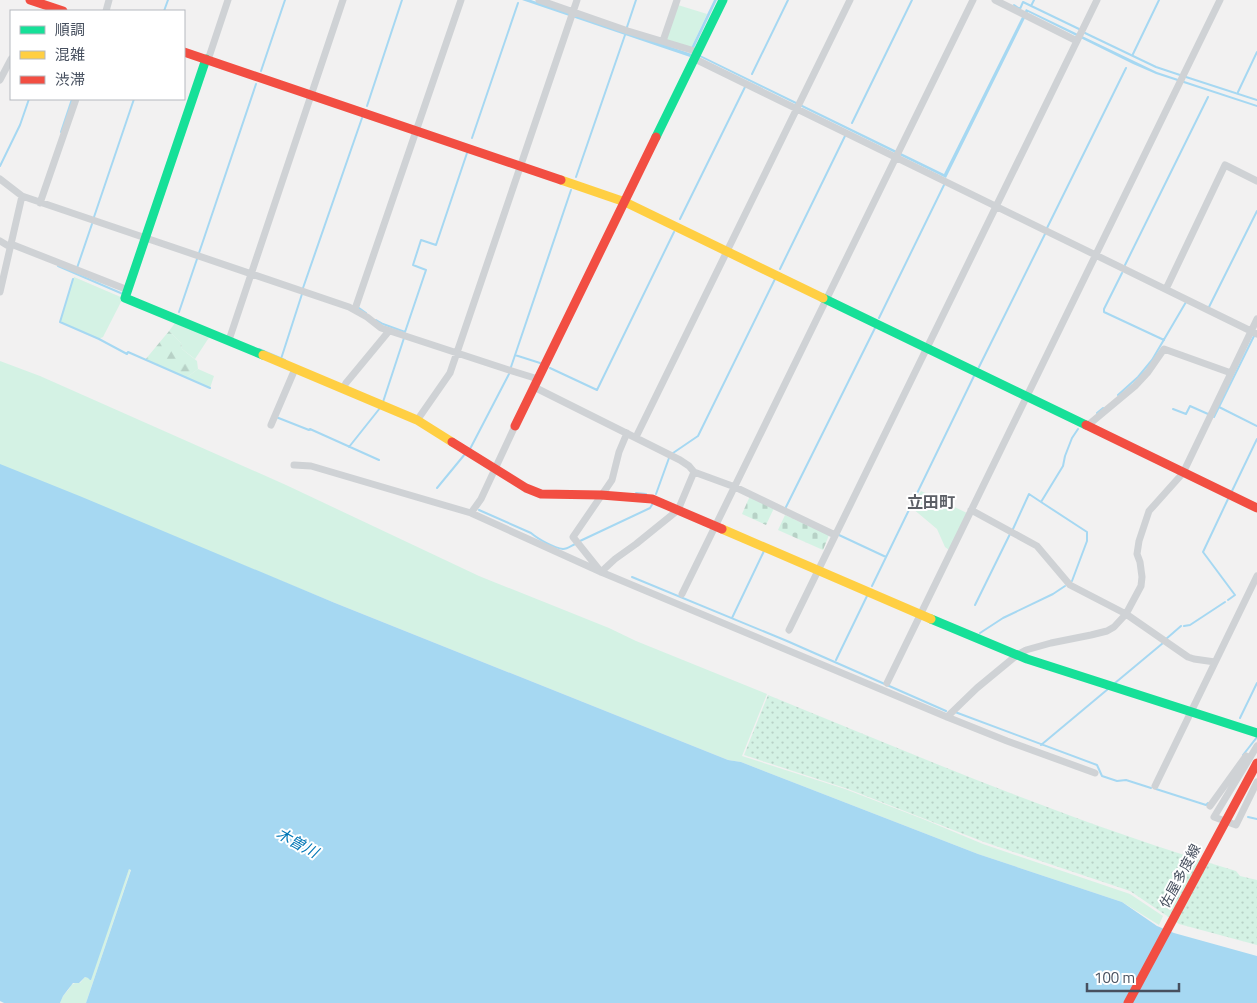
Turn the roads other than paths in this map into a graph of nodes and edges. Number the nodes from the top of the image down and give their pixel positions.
1 (30, 0) edge
2 (228, 0) edge
3 (343, 0) edge
4 (461, 0) edge
5 (539, 0) edge
6 (577, 0) edge
7 (676, 0) edge
8 (723, 0) edge
9 (850, 0) edge
10 (973, 0) edge
11 (995, 0) edge
12 (1097, 0) edge
13 (1220, 0) edge
14 (46, 6) edge
15 (60, 10) edge
16 (572, 14) junction
17 (1079, 38) junction
18 (663, 41) junction
19 (185, 52) edge
20 (696, 55) junction
21 (207, 60) junction
22 (10, 61) edge
23 (0, 80) edge
24 (311, 95) junction
25 (76, 100) edge
26 (798, 106) junction
27 (416, 130) junction
28 (897, 155) junction
29 (520, 167) junction
30 (0, 179) edge
31 (1257, 181) edge
32 (22, 196) junction
33 (625, 202) junction
34 (40, 203) junction
35 (996, 206) junction
36 (146, 238) junction
37 (0, 241) edge
38 (11, 245) junction
39 (727, 251) junction
40 (1095, 255) junction
41 (250, 274) junction
42 (1166, 289) junction
43 (0, 292) edge
44 (127, 294) junction
45 (826, 298) junction
46 (355, 309) junction
47 (1257, 319) edge
48 (390, 331) junction
49 (1254, 333) edge
50 (229, 339) junction
51 (927, 348) junction
52 (458, 352) junction
53 (295, 369) junction
54 (1231, 373) junction
55 (538, 378) junction
56 (344, 387) junction
57 (534, 388) junction
58 (1027, 397) junction
59 (418, 418) junction
60 (271, 424) dead end
61 (515, 426) joint
62 (1087, 426) junction
63 (627, 433) junction
64 (636, 437) junction
65 (294, 465) dead end
66 (495, 468) junction
67 (694, 472) junction
68 (1183, 473) junction
69 (735, 487) junction
70 (601, 495) junction
71 (1257, 508) edge
72 (678, 510) junction
73 (971, 510) junction
74 (471, 513) junction
75 (716, 526) junction
76 (835, 535) junction
77 (818, 571) junction
78 (601, 572) junction
79 (1257, 576) edge
80 (682, 594) dead end
81 (1126, 614) junction
82 (920, 615) junction
83 (789, 630) dead end
84 (1017, 654) junction
85 (1215, 662) junction
86 (886, 683) dead end
87 (1190, 712) junction
88 (947, 717) junction
89 (1257, 733) edge
90 (1257, 742) edge
91 (1257, 746) edge
92 (1257, 763) edge
93 (1095, 773) dead end
94 (1257, 782) edge
95 (1155, 786) dead end
96 (1210, 806) dead end
97 (1128, 1003) edge

1 - 14 street
2 - 21 street
3 - 24 street
4 - 27 street
5 - 16 street
6 - 16 street
7 - 18 street
8 - 20 street
9 - 26 street
10 - 28 street
11 - 17 street
12 - 17 street
13 - 40 street
14 - 15 street
16 - 18 street
16 - 29 street
17 - 35 street
18 - 20 street
19 - 21 street
20 - 26 street
20 - 33 street
21 - 24 street
21 - 36 street
22 - 23 street
24 - 27 street
24 - 41 street
25 - 34 street
26 - 28 street
26 - 39 street
27 - 29 street
27 - 46 street
28 - 35 street
28 - 45 street
29 - 33 street
29 - 52 street
30 - 32 street
31 - 42 street
32 - 34 street
32 - 38 street
33 - 39 street
33 - 55 street
34 - 36 street
35 - 40 street
35 - 51 street
36 - 41 street
36 - 44 street
37 - 38 street
38 - 43 street
38 - 44 street
39 - 45 street
39 - 64 street
40 - 42 street
40 - 58 street
41 - 46 street
41 - 50 street
42 - 49 street
44 - 50 street
45 - 51 street
45 - 69 street
46 - 48 street
47 - 49 street
48 - 52 street
48 - 56 street
49 - 54 street
50 - 53 street
51 - 58 street
51 - 76 street
52 - 55 street
52 - 59 street
53 - 56 street
53 - 60 street
54 - 62 street
54 - 68 street
55 - 57 street
56 - 59 street
57 - 61 street
57 - 63 street
58 - 62 street
58 - 73 street
59 - 66 street
61 - 66 street
62 - 68 street
63 - 64 street
63 - 70 street
64 - 67 street
65 - 74 street
66 - 70 street
66 - 74 street
67 - 69 street
67 - 72 street
68 - 71 street
68 - 81 street
69 - 75 street
69 - 76 street
70 - 72 street
70 - 78 street
72 - 75 street
72 - 78 street
73 - 81 street
73 - 82 street
74 - 78 street
75 - 77 street
75 - 80 street
76 - 77 street
77 - 82 street
77 - 83 street
78 - 88 street
79 - 85 street
81 - 84 street
81 - 85 street
82 - 84 street
82 - 86 street
84 - 87 street
84 - 88 street
85 - 87 street
87 - 89 street
87 - 95 street
88 - 93 street
90 - 96 street
91 - 94 street
92 - 97 street, 佐屋多度線, bridge

